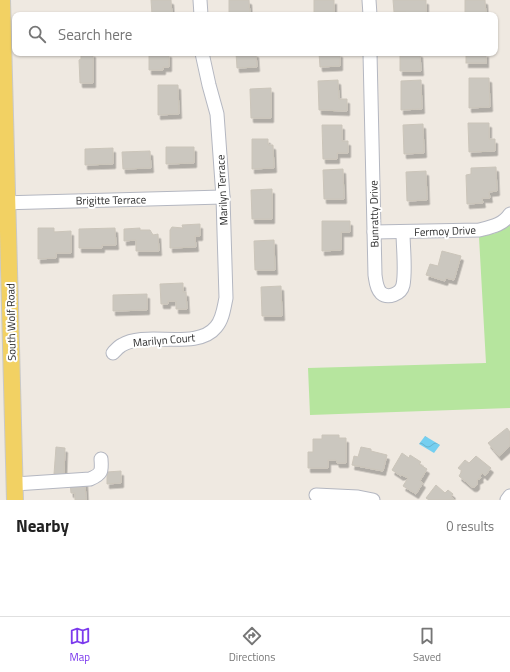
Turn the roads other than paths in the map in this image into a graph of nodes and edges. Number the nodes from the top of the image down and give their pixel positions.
1 (2, 0) edge
2 (200, 0) edge
3 (369, 0) edge
4 (201, 12) edge
5 (370, 12) edge
6 (203, 56) edge
7 (370, 56) edge
8 (223, 197) junction
9 (4, 203) edge
10 (510, 214) edge
11 (374, 232) junction
12 (403, 232) junction
13 (216, 327) joint
14 (113, 354) dead end
15 (101, 459) dead end
16 (15, 484) junction
17 (316, 496) dead end
18 (510, 496) edge
19 (16, 500) edge
20 (373, 500) edge
21 (506, 500) edge

1 - 9 main road, South Wolf Road
2 - 4 street
3 - 5 street
6 - 8 street, Marilyn Terrace
7 - 11 street, Bunratty Drive
8 - 9 street, Brigitte Terrace
8 - 13 street, Marilyn Terrace
9 - 16 main road, South Wolf Road
10 - 12 street, Fermoy Drive
11 - 12 street, Fermoy Drive
11 - 12 street, Bunratty Drive
13 - 14 street, Marilyn Court
15 - 16 street
16 - 19 main road, South Wolf Road
17 - 20 street
18 - 21 street

